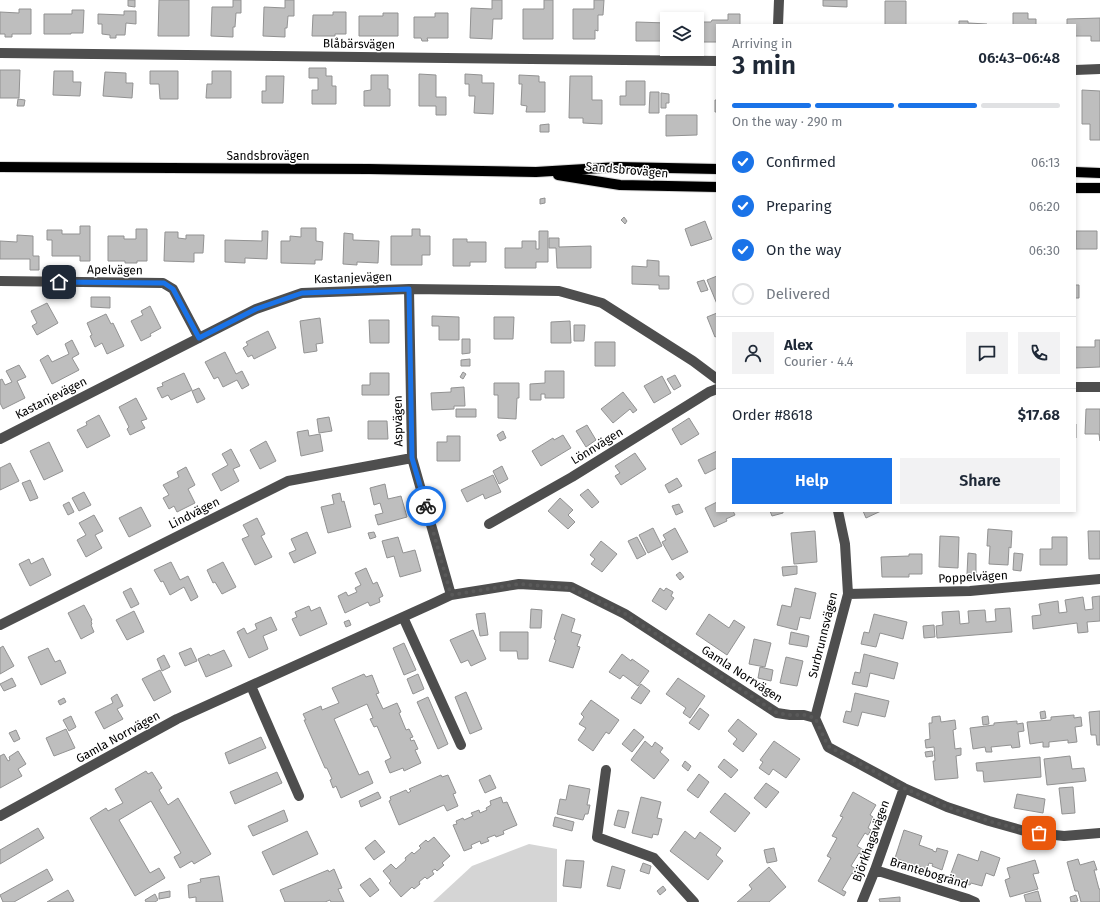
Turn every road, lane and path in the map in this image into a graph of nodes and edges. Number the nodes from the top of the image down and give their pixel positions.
1 (779, 0) edge
2 (778, 24) edge
3 (0, 53) edge
4 (716, 61) edge
5 (1100, 69) edge
6 (1076, 70) edge
7 (0, 167) edge
8 (716, 169) edge
9 (536, 172) junction
10 (1076, 172) edge
11 (1100, 173) edge
12 (716, 187) edge
13 (1076, 188) edge
14 (1100, 188) edge
15 (0, 281) edge
16 (409, 289) junction
17 (199, 338) junction
18 (716, 378) edge
19 (1076, 387) edge
20 (1100, 387) edge
21 (716, 388) edge
22 (0, 439) edge
23 (412, 458) junction
24 (838, 512) edge
25 (489, 524) dead end
26 (1100, 579) edge
27 (848, 594) junction
28 (451, 595) junction
29 (403, 617) junction
30 (0, 625) edge
31 (251, 686) junction
32 (815, 718) junction
33 (461, 745) dead end
34 (606, 770) dead end
35 (904, 788) junction
36 (299, 796) dead end
37 (0, 816) edge
38 (1100, 833) edge
39 (876, 870) junction
40 (694, 902) edge
41 (862, 902) edge
42 (975, 902) edge

1 - 2 street
3 - 4 street, Blåbärsvägen
5 - 6 street
7 - 9 main road, Sandsbrovägen
8 - 9 main road, Sandsbrovägen
9 - 12 main road, Sandsbrovägen
10 - 11 main road
13 - 14 main road
15 - 17 street, Apelvägen
16 - 17 street, Kastanjevägen
16 - 18 street, Kastanjevägen
16 - 23 street, Aspvägen
17 - 22 street, Kastanjevägen
19 - 20 street
21 - 25 street, Lönnvägen
23 - 28 street, Aspvägen
23 - 30 street, Lindvägen
24 - 27 street, Surbrunnsvägen
26 - 27 street, Poppelvägen
27 - 32 street, Surbrunnsvägen
28 - 29 street, Gamla Norrvägen
28 - 32 street, Gamla Norrvägen
29 - 31 street, Gamla Norrvägen
29 - 33 street
31 - 36 street
31 - 37 street, Gamla Norrvägen
32 - 35 street
34 - 40 street
35 - 38 street
35 - 39 street, Björkhagavägen
39 - 41 street, Björkhagavägen
39 - 42 street, Brantebogränd

